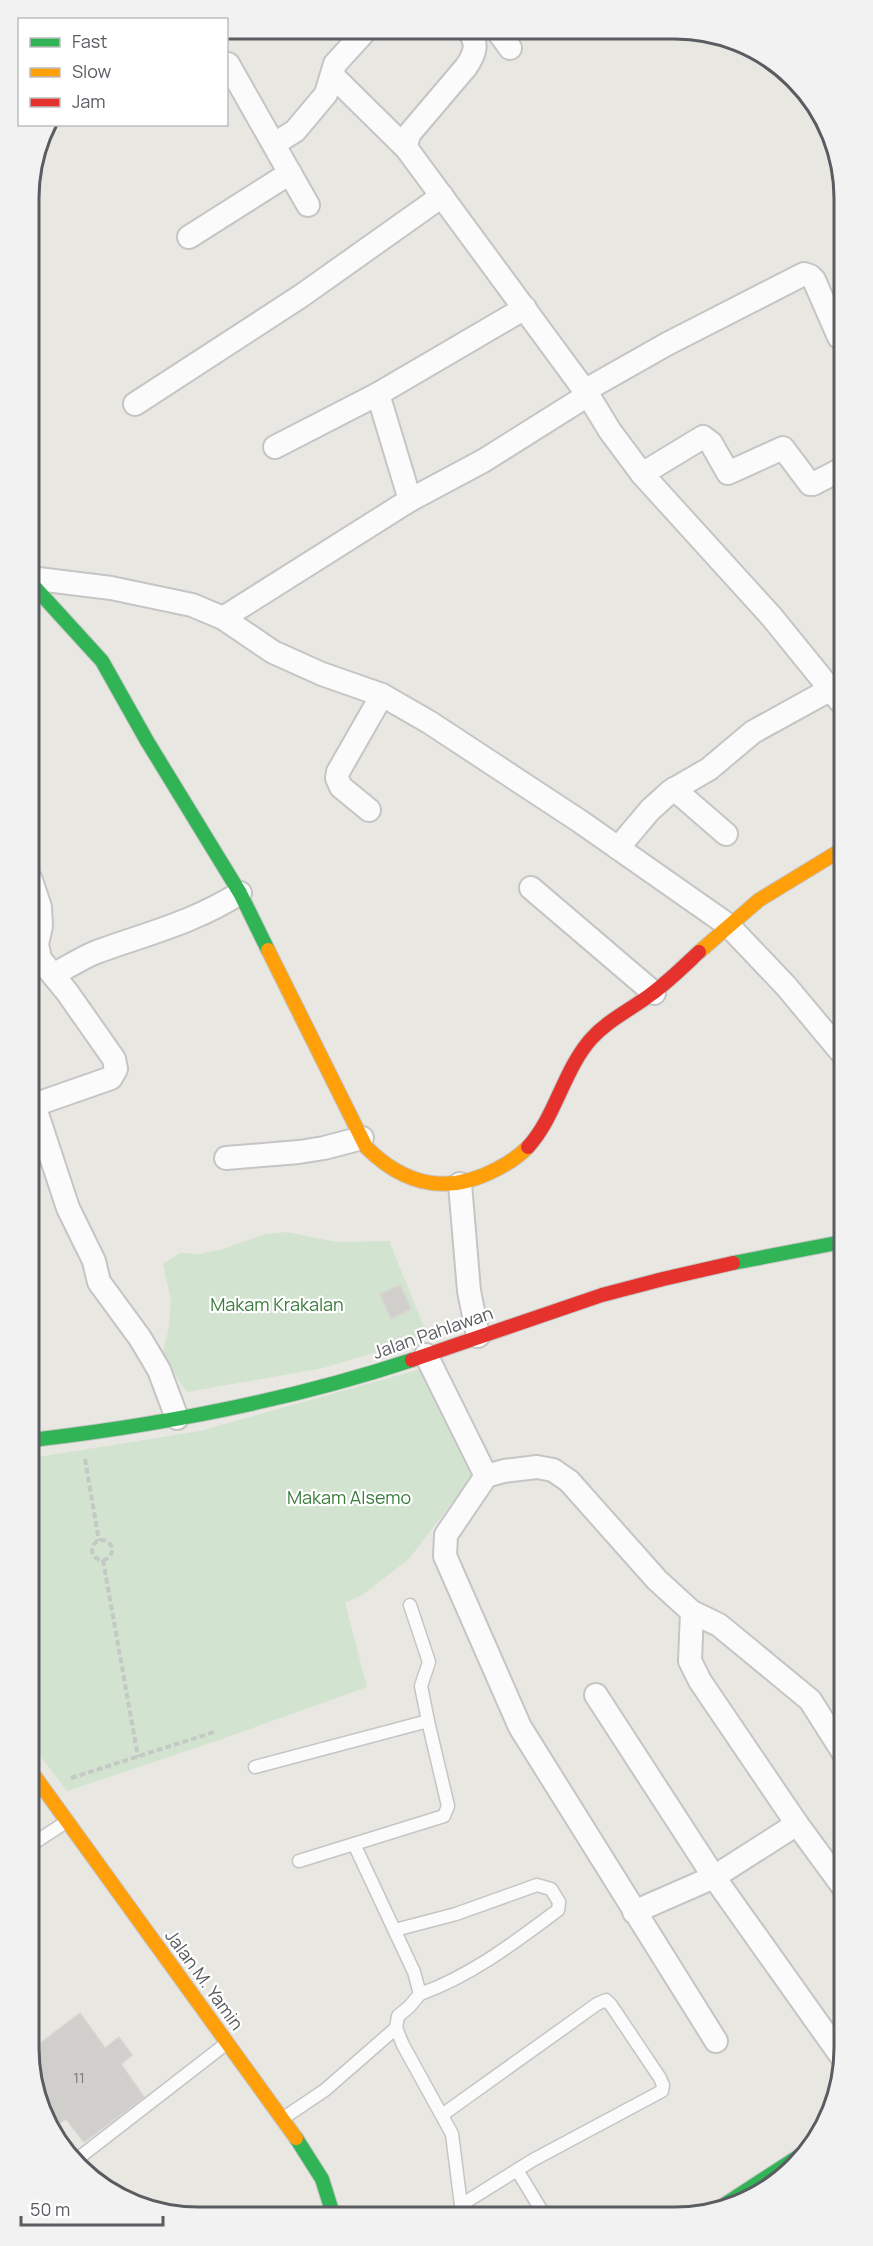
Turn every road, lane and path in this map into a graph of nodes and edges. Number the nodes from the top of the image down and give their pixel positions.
1 (358, 39) edge
2 (474, 39) edge
3 (228, 64) dead end
4 (332, 75) junction
5 (274, 144) junction
6 (407, 149) junction
7 (290, 173) junction
8 (442, 196) junction
9 (308, 205) dead end
10 (189, 237) dead end
11 (525, 308) junction
12 (834, 326) edge
13 (586, 393) junction
14 (378, 394) junction
15 (135, 404) dead end
16 (275, 447) dead end
17 (834, 473) edge
18 (642, 474) junction
19 (410, 500) junction
20 (39, 581) edge
21 (39, 590) edge
22 (223, 618) junction
23 (834, 693) edge
24 (382, 695) junction
25 (834, 696) edge
26 (674, 789) junction
27 (369, 810) dead end
28 (726, 834) dead end
29 (618, 848) junction
30 (834, 854) edge
31 (531, 888) dead end
32 (240, 894) junction
33 (39, 905) edge
34 (728, 925) junction
35 (39, 932) edge
36 (39, 953) edge
37 (53, 975) junction
38 (654, 993) junction
39 (834, 1039) edge
40 (39, 1103) edge
41 (39, 1123) edge
42 (362, 1138) junction
43 (226, 1158) dead end
44 (460, 1184) junction
45 (834, 1244) edge
46 (478, 1336) junction
47 (426, 1355) junction
48 (177, 1418) junction
49 (81, 1434) junction
50 (39, 1439) edge
51 (486, 1476) junction
52 (99, 1541) junction
53 (103, 1560) junction
54 (410, 1605) dead end
55 (692, 1612) junction
56 (596, 1695) dead end
57 (428, 1720) junction
58 (214, 1732) dead end
59 (834, 1738) edge
60 (138, 1757) junction
61 (255, 1767) dead end
62 (71, 1778) dead end
63 (39, 1782) edge
64 (67, 1821) junction
65 (797, 1824) junction
66 (39, 1839) edge
67 (354, 1845) junction
68 (299, 1861) dead end
69 (834, 1874) edge
70 (714, 1877) junction
71 (634, 1912) junction
72 (395, 1930) junction
73 (420, 1994) junction
74 (396, 2028) junction
75 (716, 2041) dead end
76 (227, 2043) junction
77 (834, 2046) edge
78 (442, 2115) junction
79 (282, 2119) junction
80 (82, 2156) edge
81 (517, 2170) junction
82 (771, 2174) edge
83 (751, 2188) edge
84 (331, 2207) edge
85 (462, 2207) edge
86 (465, 2207) edge
87 (539, 2207) edge

1 - 4 street
2 - 6 street
3 - 5 street
4 - 5 street
4 - 6 street
5 - 7 street
6 - 8 street
7 - 9 street
7 - 10 street
8 - 11 street
8 - 15 street
11 - 13 street
11 - 14 street
12 - 13 street
13 - 18 street
13 - 19 street
14 - 16 street
14 - 19 street
17 - 18 street
18 - 23 street
19 - 22 street
20 - 22 street
21 - 32 main road
22 - 24 street
24 - 27 street
24 - 29 street
25 - 26 street
26 - 28 street
26 - 29 street
29 - 34 street
30 - 34 main road
31 - 38 street
32 - 37 street
32 - 42 main road
33 - 35 street
34 - 38 main road
34 - 39 street
36 - 37 street
37 - 40 street
38 - 44 main road
41 - 48 street
42 - 43 street
42 - 44 main road
44 - 46 street
45 - 46 main road, Jalan Pahlawan
46 - 47 main road, Jalan Pahlawan
47 - 48 main road, Jalan Pahlawan
47 - 51 street
48 - 49 main road, Jalan Pahlawan
49 - 50 main road, Jalan Pahlawan
49 - 52 path
51 - 55 street
51 - 71 street
52 - 53 path
52 - 53 path
53 - 60 path
54 - 57 lane
55 - 59 street
55 - 65 street
56 - 70 street
57 - 61 lane
57 - 67 lane
58 - 60 path
60 - 62 path
63 - 64 main road, Jalan M. Yamin
64 - 66 lane
64 - 76 main road, Jalan M. Yamin
65 - 69 street
65 - 70 street
67 - 68 lane
67 - 72 lane
70 - 71 street
70 - 77 street
71 - 75 street
72 - 73 lane
72 - 73 lane
73 - 74 lane
74 - 78 lane
74 - 79 lane
76 - 79 main road, Jalan M. Yamin
76 - 80 lane
78 - 81 lane
78 - 85 lane
79 - 84 main road, Jalan M. Yamin
81 - 86 lane
81 - 87 lane
82 - 83 main road

